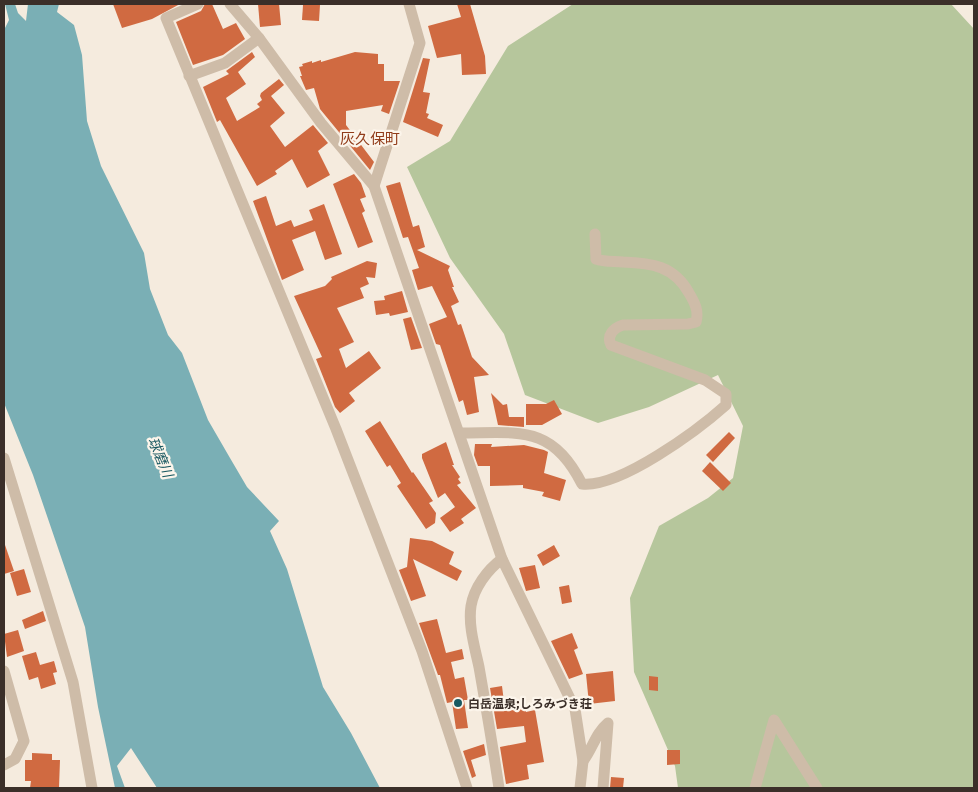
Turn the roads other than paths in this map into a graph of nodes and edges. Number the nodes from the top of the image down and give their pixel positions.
1 (198, 4) edge
2 (230, 4) edge
3 (409, 4) edge
4 (259, 38) junction
5 (189, 76) junction
6 (374, 186) junction
7 (595, 234) dead end
8 (460, 433) junction
9 (4, 458) edge
10 (502, 559) junction
11 (4, 671) edge
12 (583, 761) junction
13 (4, 765) edge
14 (92, 788) edge
15 (467, 788) edge
16 (499, 788) edge
17 (580, 788) edge
18 (603, 788) edge
19 (755, 788) edge
20 (817, 788) edge

1 - 5 street
2 - 4 street
3 - 6 street
4 - 5 street
4 - 6 street
5 - 15 street
6 - 8 street
7 - 8 street
8 - 10 street
9 - 14 street
10 - 12 street
10 - 16 street
11 - 13 street
12 - 17 street
12 - 18 street
19 - 20 street

